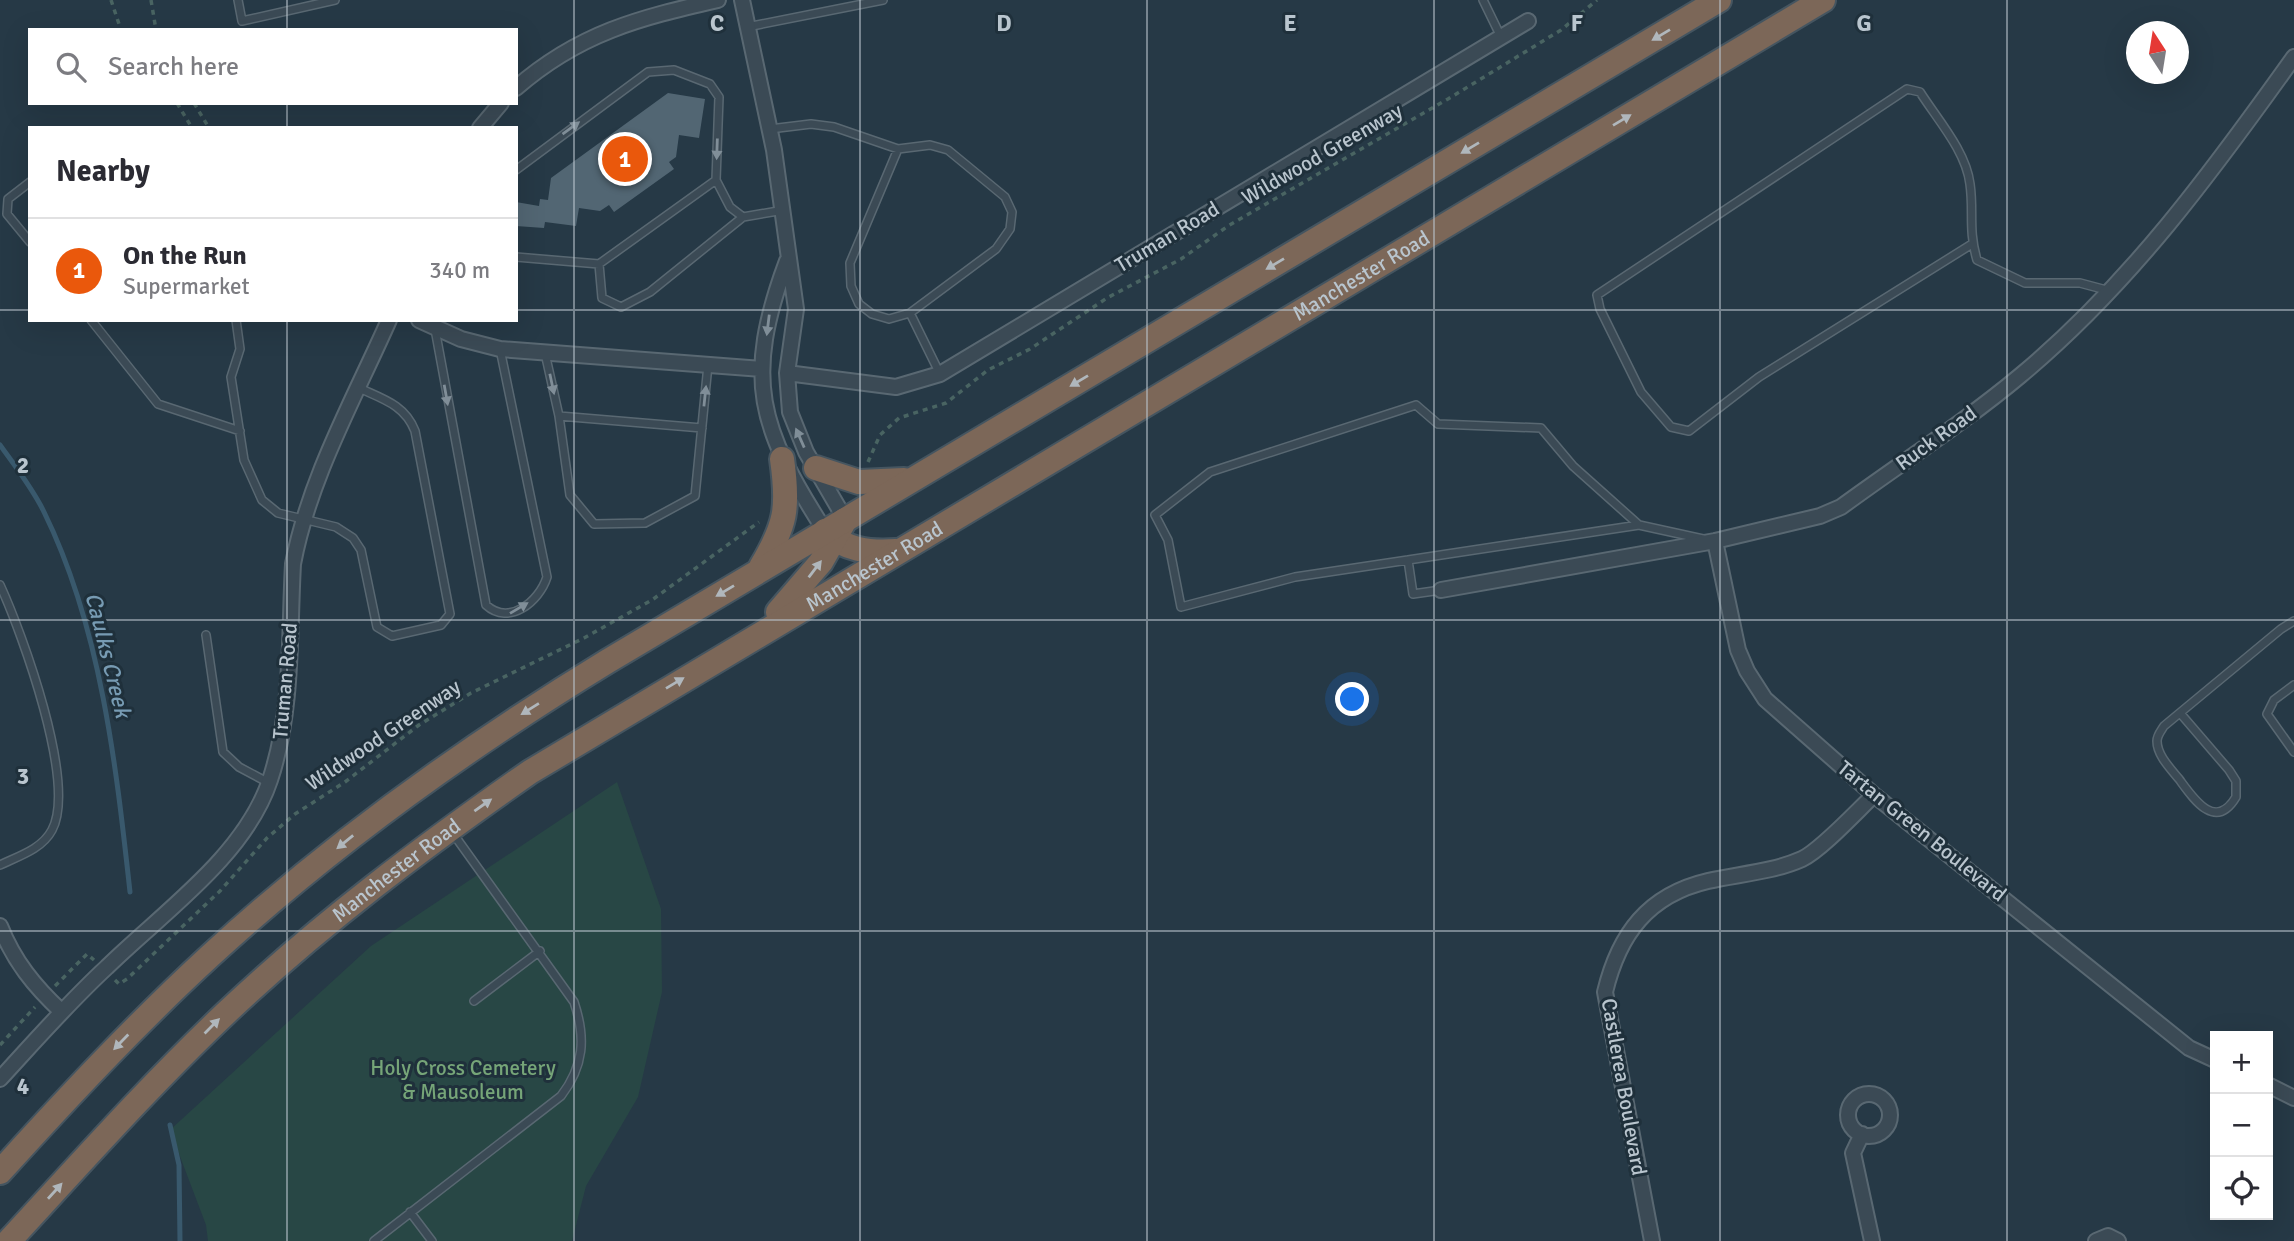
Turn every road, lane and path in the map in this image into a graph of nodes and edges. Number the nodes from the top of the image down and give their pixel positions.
1 (111, 0) edge
2 (151, 0) edge
3 (238, 0) edge
4 (335, 0) edge
5 (718, 0) edge
6 (742, 0) edge
7 (883, 0) edge
8 (1483, 0) edge
9 (1597, 0) edge
10 (1719, 0) edge
11 (1823, 0) edge
12 (1528, 21) dead end
13 (747, 27) junction
14 (120, 28) edge
15 (156, 28) edge
16 (1501, 38) junction
17 (2294, 57) edge
18 (518, 86) edge
19 (178, 105) edge
20 (195, 105) edge
21 (499, 105) edge
22 (191, 126) edge
23 (208, 126) edge
24 (482, 126) edge
25 (770, 129) junction
26 (898, 149) junction
27 (518, 169) edge
28 (716, 180) junction
29 (28, 184) edge
30 (783, 210) junction
31 (743, 217) junction
32 (28, 240) edge
33 (1972, 244) junction
34 (518, 257) edge
35 (788, 260) junction
36 (598, 264) junction
37 (2111, 291) junction
38 (910, 313) junction
39 (93, 322) edge
40 (236, 322) edge
41 (388, 322) edge
42 (423, 322) edge
43 (434, 328) junction
44 (500, 349) junction
45 (545, 352) junction
46 (708, 364) junction
47 (762, 369) junction
48 (787, 373) junction
49 (940, 374) junction
50 (359, 388) junction
51 (559, 416) junction
52 (702, 428) junction
53 (240, 431) junction
54 (782, 459) junction
55 (816, 468) junction
56 (864, 473) dead end
57 (915, 478) junction
58 (304, 520) junction
59 (762, 520) dead end
60 (1639, 525) junction
61 (835, 530) junction
62 (1715, 541) junction
63 (896, 551) junction
64 (1408, 559) junction
65 (759, 571) junction
66 (0, 585) edge
67 (1441, 590) joint
68 (2294, 621) edge
69 (760, 632) junction
70 (206, 635) dead end
71 (2294, 685) edge
72 (2180, 713) junction
73 (2294, 752) edge
74 (269, 783) junction
75 (1874, 795) junction
76 (449, 828) junction
77 (0, 866) edge
78 (0, 926) edge
79 (540, 951) junction
80 (93, 959) dead end
81 (58, 982) dead end
82 (119, 984) dead end
83 (474, 1001) dead end
84 (33, 1009) dead end
85 (62, 1012) junction
86 (0, 1045) edge
87 (2210, 1058) edge
88 (0, 1079) edge
89 (2273, 1088) edge
90 (2294, 1098) edge
91 (1862, 1134) dead end
92 (0, 1172) edge
93 (410, 1212) junction
94 (9, 1241) edge
95 (374, 1241) edge
96 (432, 1241) edge
97 (1652, 1241) edge
98 (1872, 1241) edge
99 (2096, 1241) edge
100 (2118, 1241) edge

1 - 14 path
2 - 15 path
3 - 4 lane
5 - 18 street
6 - 13 street
7 - 13 lane
8 - 16 lane
9 - 56 path, Wildwood Greenway
10 -> 57 highway
63 -> 11 highway, Manchester Road
12 - 16 street, Truman Road
13 - 25 street
16 - 49 street, Truman Road
17 - 37 street, Ruck Road
19 - 22 path
20 - 23 path
21 - 24 street
25 - 26 lane
25 - 30 street
26 - 38 lane
26 - 38 lane
27 -> 28 lane
28 - 31 lane
28 - 36 lane
29 - 32 lane
30 - 31 lane
30 - 35 street
31 - 36 lane
33 - 33 lane
33 - 37 lane
34 - 36 lane
35 -> 47 street
35 - 48 street
37 - 62 street, Ruck Road
38 - 49 lane
39 - 53 lane
40 - 53 lane
41 - 50 street, Truman Road
42 - 43 street
43 - 44 street
43 -> 44 lane
44 - 45 street
45 - 46 street
45 -> 51 lane
46 - 47 street
52 -> 46 lane
47 - 54 street
48 - 49 street, Truman Road
55 -> 48 street
50 - 58 street, Truman Road
50 - 58 lane
51 - 52 lane
51 - 52 lane
53 - 58 lane
54 - 61 street
54 - 65 highway
55 - 57 highway
55 - 61 street
57 - 61 highway
58 - 74 street, Truman Road
59 - 82 path, Wildwood Greenway
60 - 62 lane
60 - 64 lane
60 - 64 lane
61 - 63 highway
61 - 65 highway
69 -> 61 highway
62 - 67 street, Ruck Road
62 - 75 street, Tartan Green Boulevard
63 - 69 highway, Manchester Road
64 - 67 lane
65 -> 92 highway
66 - 77 lane
68 - 72 lane
76 -> 69 highway, Manchester Road
70 - 74 lane
71 - 73 lane
72 - 72 lane
74 - 85 street, Truman Road
75 - 87 street, Tartan Green Boulevard
75 - 97 street, Castlerea Boulevard
76 - 79 lane
94 -> 76 highway, Manchester Road
78 - 85 street
79 - 83 lane
79 - 93 lane
80 - 81 path
84 - 86 path
85 - 88 street, Truman Road
89 - 90 street
91 - 98 street
93 - 95 lane
93 - 96 lane
99 - 100 street

